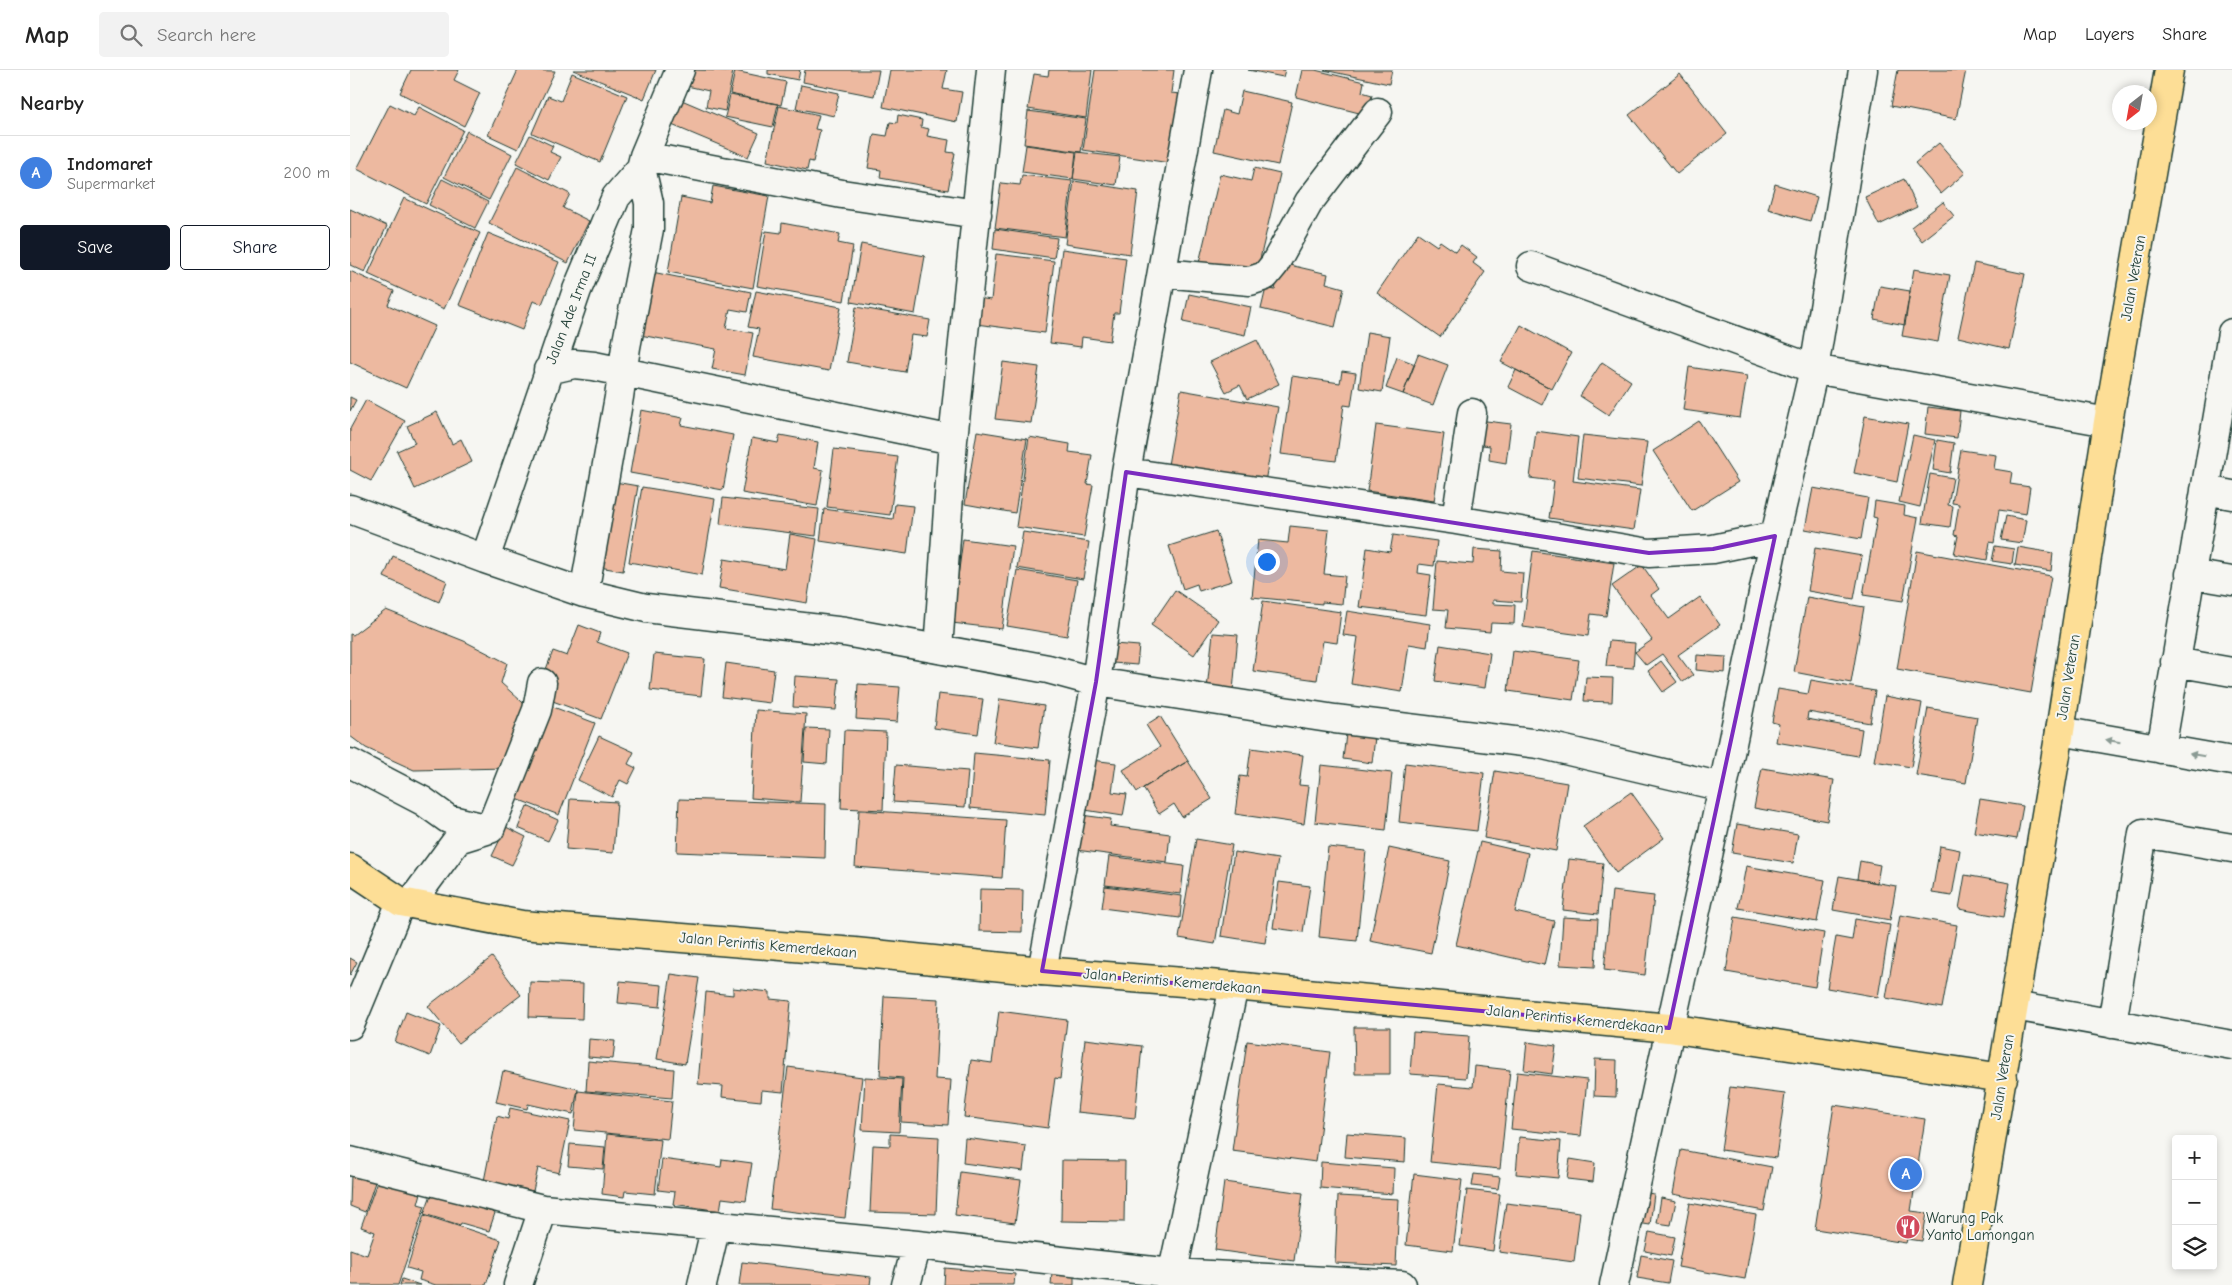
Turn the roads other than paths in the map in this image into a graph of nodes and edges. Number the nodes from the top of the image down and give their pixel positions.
1 (680, 70) edge
2 (991, 70) edge
3 (1198, 70) edge
4 (1863, 70) edge
5 (2169, 70) edge
6 (1378, 112) dead end
7 (642, 162) junction
8 (977, 214) junction
9 (1531, 266) dead end
10 (1163, 273) junction
11 (2232, 333) edge
12 (1814, 369) junction
13 (548, 370) junction
14 (623, 373) junction
15 (2226, 405) edge
16 (1472, 413) dead end
17 (2108, 422) junction
18 (953, 440) junction
19 (1126, 472) junction
20 (2205, 490) junction
21 (2232, 495) edge
22 (350, 508) edge
23 (1456, 520) junction
24 (1775, 536) junction
25 (485, 559) junction
26 (2190, 574) junction
27 (2232, 582) edge
28 (584, 593) junction
29 (938, 649) junction
30 (2175, 662) junction
31 (2232, 672) edge
32 (1096, 682) junction
33 (542, 683) dead end
34 (2060, 731) junction
35 (2161, 749) junction
36 (2232, 761) edge
37 (350, 763) edge
38 (1723, 787) junction
39 (490, 829) junction
40 (2232, 848) edge
41 (350, 868) edge
42 (405, 903) junction
43 (1042, 971) junction
44 (1234, 986) junction
45 (2014, 1006) junction
46 (2112, 1024) junction
47 (350, 1025) edge
48 (1669, 1028) junction
49 (2232, 1045) edge
50 (2003, 1078) junction
51 (350, 1161) edge
52 (543, 1209) junction
53 (716, 1225) junction
54 (916, 1245) junction
55 (1171, 1279) edge
56 (518, 1285) edge
57 (702, 1285) edge
58 (906, 1285) edge
59 (1402, 1285) edge
60 (1614, 1285) edge
61 (1967, 1285) edge

1 - 7 street, Jalan Ade Irma II
2 - 8 street
3 - 10 street
4 - 12 street
5 - 17 main road, Jalan Veteran
6 - 10 street
7 - 8 street
7 - 13 street, Jalan Ade Irma II
7 - 14 street
8 - 18 street
9 - 12 street
10 - 19 street
11 - 15 street
12 - 17 street
12 - 24 street
13 - 14 street
13 - 25 street, Jalan Ade Irma II
14 - 18 street
14 - 28 street
15 - 20 street
16 - 23 street
17 - 34 main road, Jalan Veteran
18 - 29 street
19 - 23 street
19 - 32 street
20 - 21 street
20 - 26 street
22 - 25 street
23 - 24 street
24 - 38 street
25 - 28 street
26 - 27 street
26 - 30 street
28 - 29 street
29 - 32 street
30 - 31 street
30 - 35 street
32 - 38 street
32 - 43 street
33 - 39 street
35 -> 34 street
34 - 45 main road, Jalan Veteran
36 -> 35 street
37 - 39 street
38 - 48 street
39 - 42 street
40 - 46 street
41 - 42 main road, Jalan Perintis Kemerdekaan
42 - 43 main road, Jalan Perintis Kemerdekaan
42 - 47 street
43 - 44 main road, Jalan Perintis Kemerdekaan
44 - 48 main road, Jalan Perintis Kemerdekaan
44 - 55 street
45 - 46 street
45 - 50 main road, Jalan Veteran
46 - 49 street
48 - 50 main road, Jalan Perintis Kemerdekaan
48 - 60 street
50 - 61 main road, Jalan Veteran
51 - 52 street
52 - 53 street
52 - 56 street
53 - 54 street
53 - 57 street
54 - 55 street
54 - 58 street
55 - 59 street

